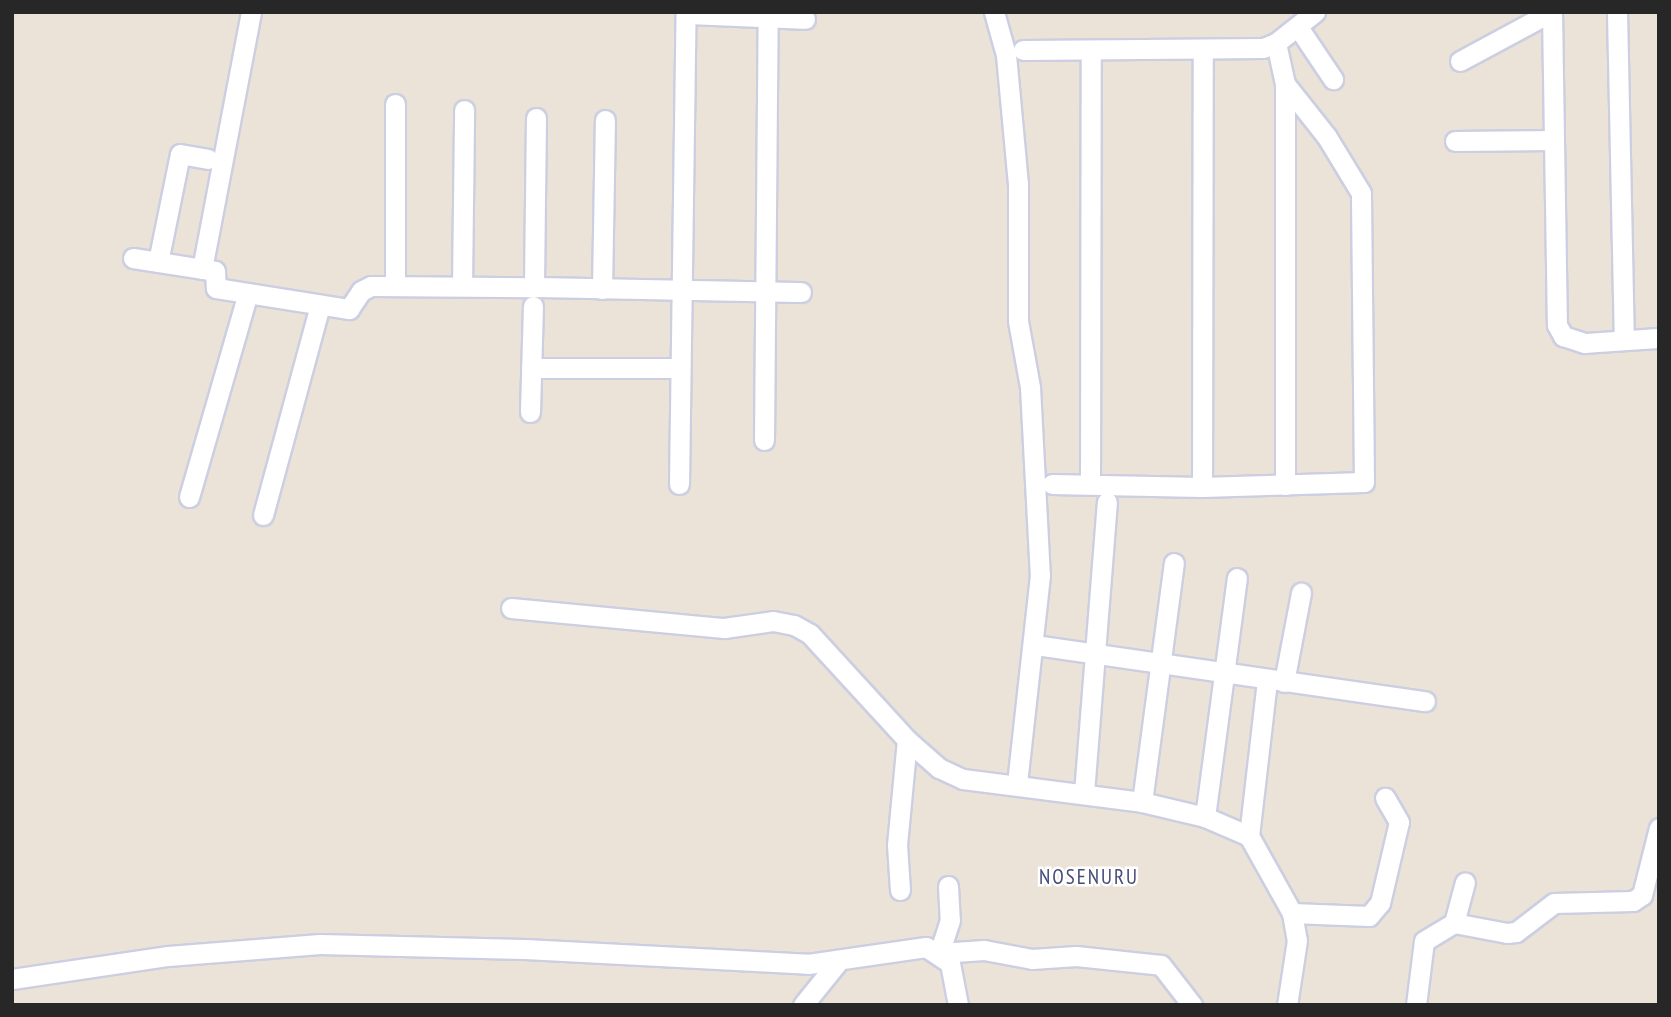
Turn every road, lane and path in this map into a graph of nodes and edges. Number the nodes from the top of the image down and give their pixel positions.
1 (251, 12) edge
2 (994, 12) edge
3 (1315, 12) edge
4 (1552, 12) edge
5 (1616, 12) edge
6 (686, 13) edge
7 (768, 18) junction
8 (805, 19) dead end
9 (1298, 27) junction
10 (1276, 43) junction
11 (1023, 50) dead end
12 (1091, 51) junction
13 (1203, 51) junction
14 (1460, 61) dead end
15 (1334, 79) dead end
16 (1285, 84) junction
17 (395, 104) dead end
18 (464, 110) dead end
19 (536, 118) dead end
20 (605, 120) dead end
21 (1554, 140) junction
22 (1455, 141) dead end
23 (208, 159) dead end
24 (133, 258) dead end
25 (158, 262) junction
26 (202, 269) junction
27 (395, 284) junction
28 (462, 285) junction
29 (602, 289) junction
30 (680, 291) junction
31 (764, 292) junction
32 (801, 292) dead end
33 (248, 293) junction
34 (533, 297) junction
35 (320, 305) junction
36 (1659, 338) edge
37 (1624, 340) junction
38 (531, 368) junction
39 (680, 368) junction
40 (530, 412) dead end
41 (764, 440) dead end
42 (1090, 483) junction
43 (679, 484) dead end
44 (1052, 484) dead end
45 (1285, 485) junction
46 (1202, 487) junction
47 (189, 497) dead end
48 (1107, 502) dead end
49 (263, 515) dead end
50 (1174, 563) dead end
51 (1237, 579) dead end
52 (1301, 593) dead end
53 (511, 608) dead end
54 (1035, 645) junction
55 (1098, 654) junction
56 (1162, 663) junction
57 (1225, 671) junction
58 (1275, 681) junction
59 (1425, 701) dead end
60 (907, 740) junction
61 (1017, 783) junction
62 (1084, 793) junction
63 (1385, 798) dead end
64 (1142, 802) junction
65 (1205, 817) junction
66 (1659, 828) edge
67 (1249, 836) junction
68 (1465, 882) dead end
69 (948, 886) dead end
70 (900, 890) dead end
71 (1292, 913) junction
72 (1454, 923) junction
73 (939, 953) junction
74 (837, 963) junction
75 (12, 979) edge
76 (803, 1005) edge
77 (958, 1005) edge
78 (1192, 1005) edge
79 (1287, 1005) edge
80 (1416, 1005) edge

1 - 26 street
2 - 54 street
3 - 9 street
4 - 14 street
4 - 21 street
5 - 37 street
6 - 7 street
6 - 30 street
7 - 8 street
7 - 31 street
9 - 10 street
9 - 15 street
10 - 13 street
10 - 16 street
11 - 12 street
12 - 13 street
12 - 42 street
13 - 46 street
16 - 45 street
16 - 45 street
17 - 27 street
18 - 28 street
19 - 34 street
20 - 29 street
21 - 22 street
21 - 37 street
23 - 25 street
24 - 25 street
25 - 26 street
26 - 33 street
27 - 28 street
27 - 35 street
28 - 34 street
29 - 30 street
29 - 34 street
30 - 31 street
30 - 39 street
31 - 32 street
31 - 41 street
33 - 35 street
33 - 47 street
34 - 38 street
35 - 49 street
36 - 37 street
38 - 39 street
38 - 40 street
39 - 43 street
42 - 44 street
42 - 46 street
45 - 46 street
48 - 55 street
50 - 56 street
51 - 57 street
52 - 58 street
53 - 60 street
54 - 55 street
54 - 61 street
55 - 56 street
55 - 62 street
56 - 57 street
56 - 64 street
57 - 58 street
57 - 65 street
58 - 59 street
58 - 67 street
60 - 61 street
60 - 70 street
61 - 62 street
62 - 64 street
63 - 71 street
64 - 65 street
65 - 67 street
66 - 72 street
67 - 71 street
68 - 72 street
69 - 73 street
71 - 79 street
72 - 80 street
73 - 74 street
73 - 77 street
73 - 78 street
74 - 75 street
74 - 76 street

